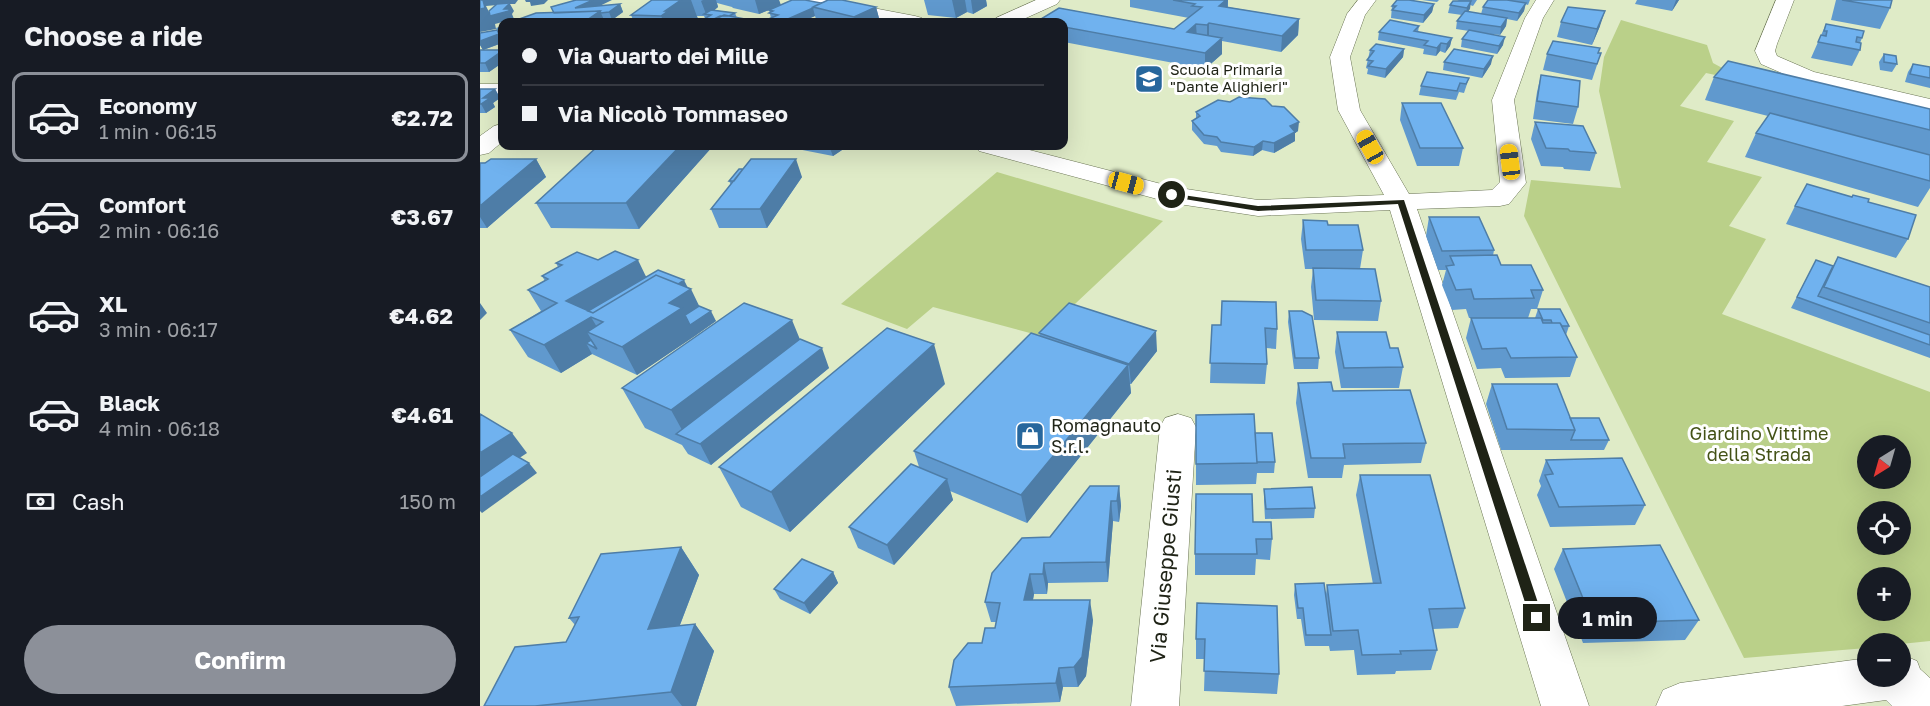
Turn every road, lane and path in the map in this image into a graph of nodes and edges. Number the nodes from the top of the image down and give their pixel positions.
1 (804, 0) edge
2 (859, 0) edge
3 (1051, 0) edge
4 (1368, 0) edge
5 (1545, 0) edge
6 (1785, 0) edge
7 (842, 8) junction
8 (894, 18) edge
9 (1012, 18) edge
10 (498, 90) edge
11 (480, 91) edge
12 (1930, 106) edge
13 (498, 134) edge
14 (480, 148) edge
15 (1003, 150) edge
16 (1401, 202) junction
17 (1178, 427) dead end
18 (1930, 673) edge
19 (1911, 675) edge
20 (1857, 683) edge
21 (1908, 687) edge
22 (1155, 706) edge
23 (1566, 706) edge
24 (1680, 706) edge
25 (1925, 706) edge

1 - 7 street
2 - 7 street
3 - 9 street
4 - 16 street
5 - 16 street
6 - 12 street
7 - 8 street
10 - 11 street
13 - 14 street
15 - 16 street
16 - 23 street
17 - 22 street, Via Giuseppe Giusti
18 - 19 street
20 - 24 street
21 - 25 street

